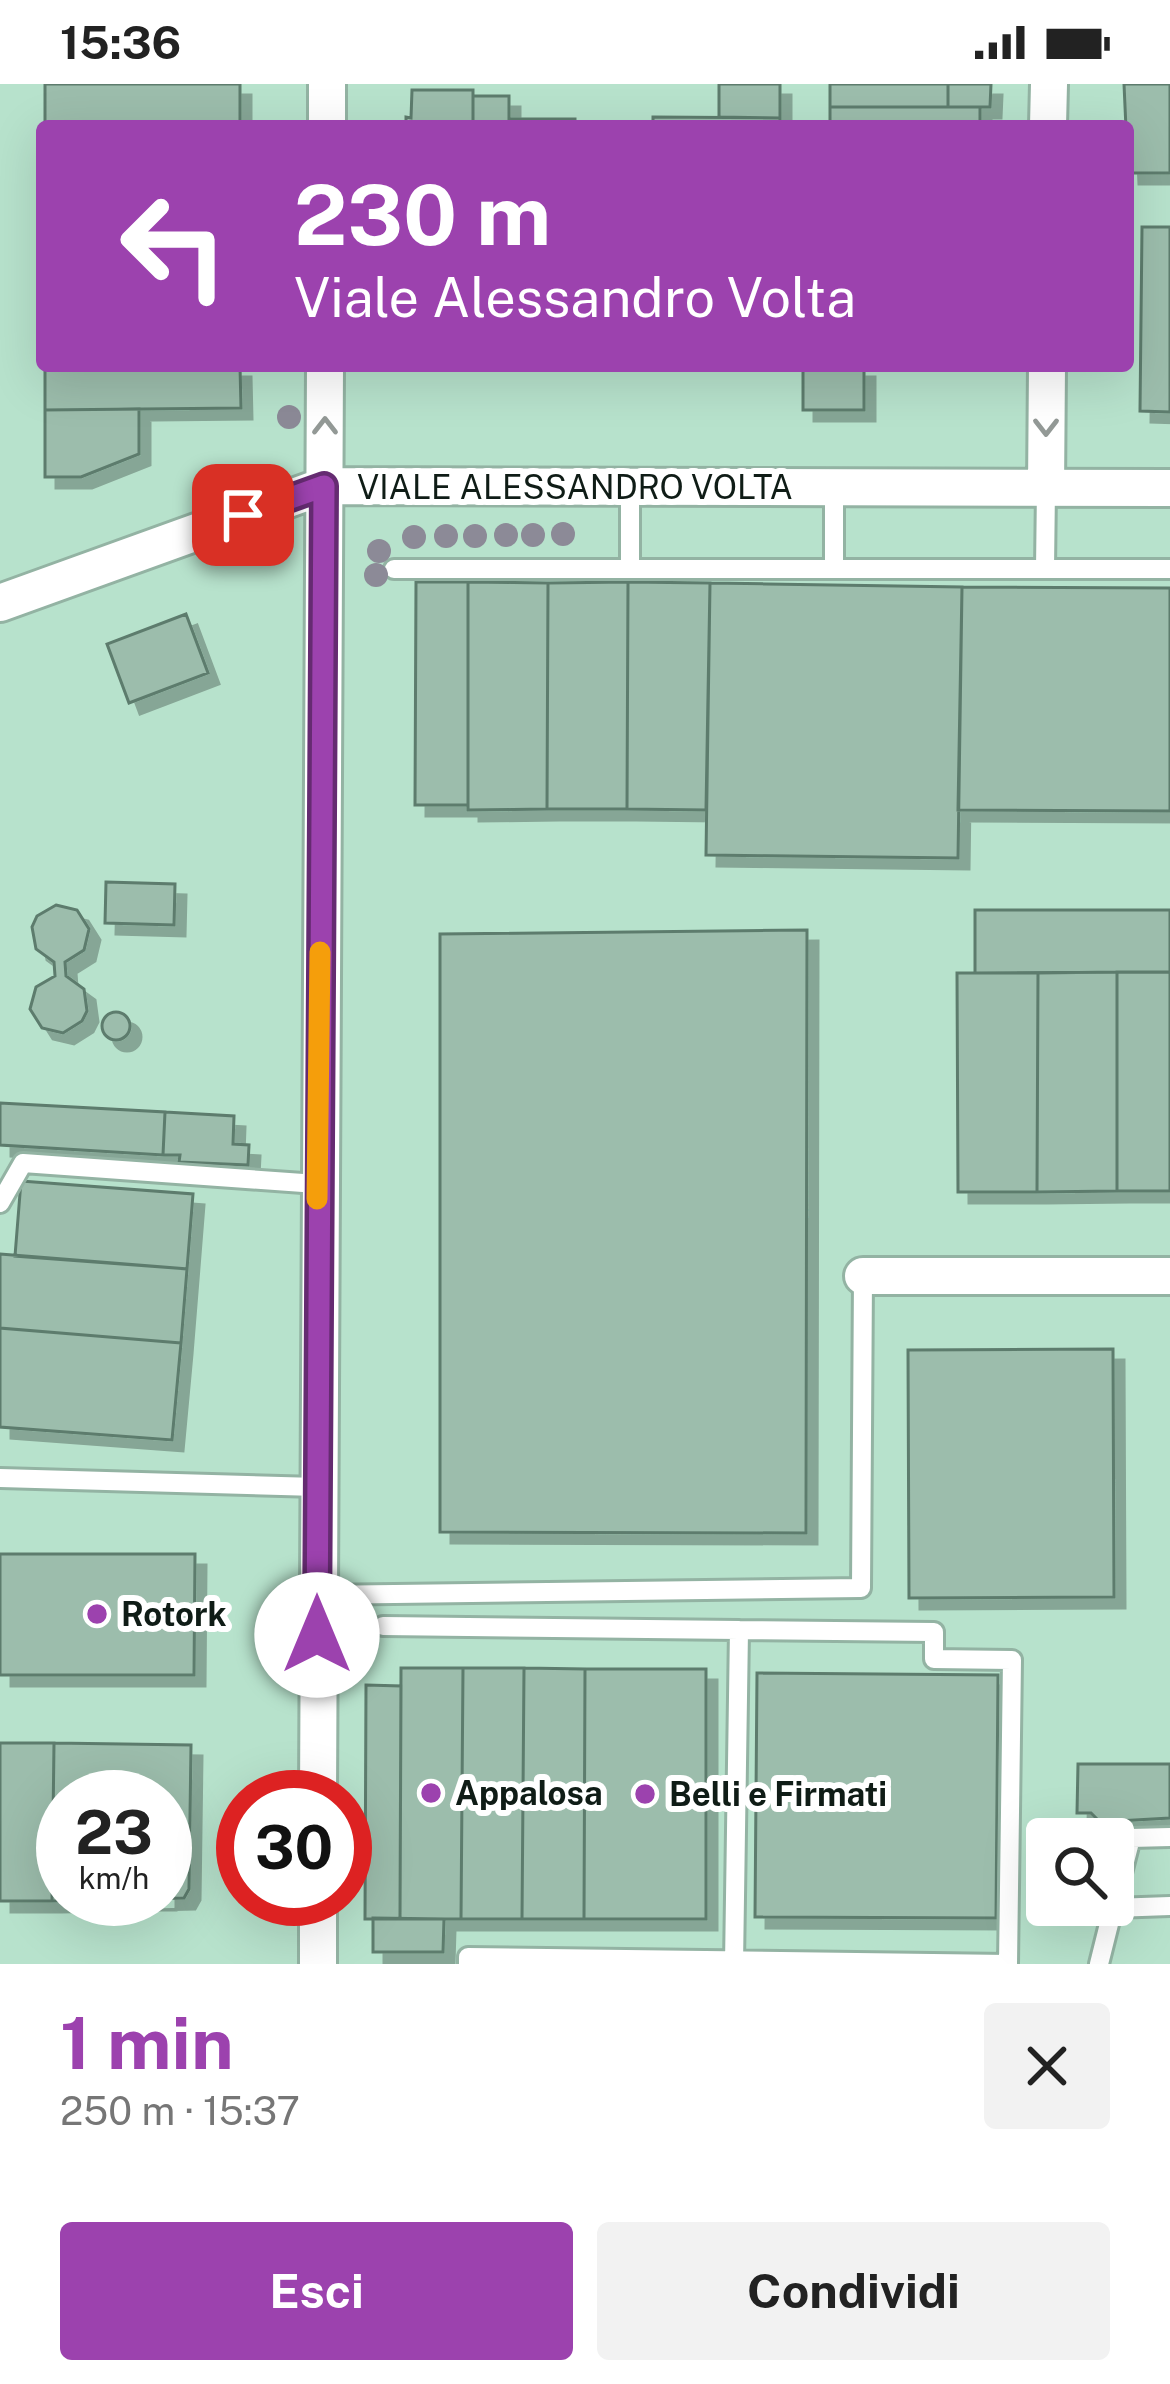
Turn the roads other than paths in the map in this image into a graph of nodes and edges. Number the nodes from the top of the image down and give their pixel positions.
1 (328, 84) edge
2 (1049, 84) edge
3 (327, 120) edge
4 (1048, 120) edge
5 (325, 372) edge
6 (1046, 372) edge
7 (324, 486) junction
8 (630, 487) junction
9 (834, 488) junction
10 (1046, 488) junction
11 (1170, 488) edge
12 (394, 569) dead end
13 (630, 569) junction
14 (834, 569) junction
15 (1045, 569) junction
16 (1170, 569) edge
17 (0, 603) edge
18 (317, 1184) junction
19 (0, 1203) edge
20 (863, 1276) joint
21 (1170, 1276) edge
22 (0, 1478) edge
23 (317, 1487) junction
24 (317, 1595) junction
25 (382, 1626) dead end
26 (739, 1630) junction
27 (318, 1770) edge
28 (1170, 1837) edge
29 (1134, 1838) edge
30 (1170, 1906) edge
31 (1134, 1907) edge
32 (318, 1926) edge
33 (1108, 1926) edge
34 (734, 1962) edge
35 (318, 1964) edge
36 (468, 1964) edge
37 (1008, 1964) edge
38 (1099, 1964) edge

1 - 3 street
2 - 4 street
7 -> 5 street
6 -> 10 street
7 - 8 street, VIALE ALESSANDRO VOLTA
7 - 17 street, VIALE ALESSANDRO VOLTA
7 - 18 street
8 - 9 street, VIALE ALESSANDRO VOLTA
8 - 13 lane
9 - 10 street, VIALE ALESSANDRO VOLTA
9 - 14 lane
10 - 11 street, VIALE ALESSANDRO VOLTA
10 - 15 lane
12 - 13 lane
13 - 14 lane
14 - 15 lane
15 - 16 lane
18 - 19 lane
18 - 23 street
20 - 21 street
20 - 24 lane
22 - 23 lane
23 - 24 street
24 - 27 street
25 - 26 lane
26 - 34 lane
26 - 37 lane
28 - 29 lane
30 - 31 lane
32 - 35 street
33 - 38 lane
34 - 36 lane
34 - 37 lane

